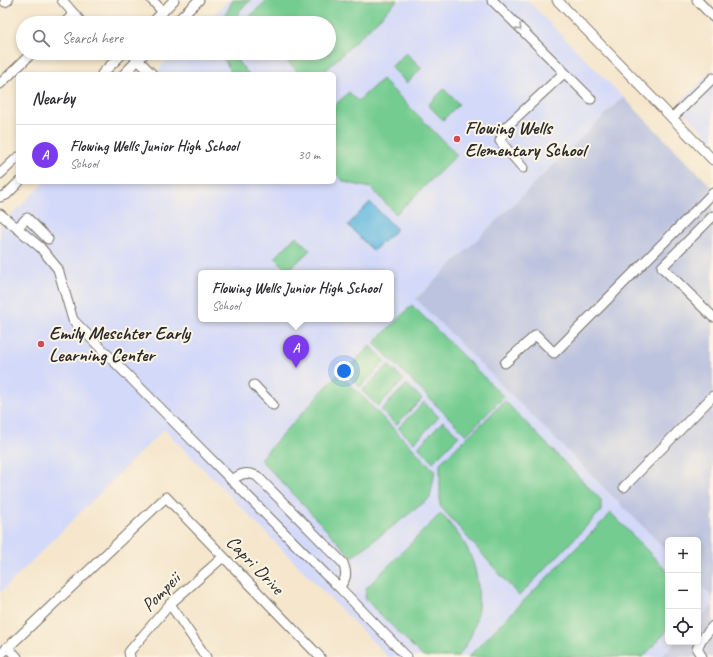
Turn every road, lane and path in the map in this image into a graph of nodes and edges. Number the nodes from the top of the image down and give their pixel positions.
1 (62, 0) edge
2 (152, 0) edge
3 (174, 0) edge
4 (199, 0) edge
5 (492, 0) edge
6 (557, 0) edge
7 (697, 0) edge
8 (163, 12) junction
9 (74, 14) edge
10 (159, 16) edge
11 (182, 16) edge
12 (713, 16) edge
13 (25, 60) edge
14 (111, 60) edge
15 (138, 60) joint
16 (103, 72) edge
17 (126, 72) edge
18 (150, 72) edge
19 (564, 73) junction
20 (713, 78) edge
21 (0, 84) edge
22 (591, 99) dead end
23 (672, 118) junction
24 (16, 159) edge
25 (713, 160) edge
26 (523, 168) dead end
27 (0, 174) edge
28 (17, 184) edge
29 (713, 193) edge
30 (0, 197) edge
31 (0, 214) edge
32 (713, 216) edge
33 (17, 228) junction
34 (48, 239) dead end
35 (713, 317) edge
36 (506, 364) dead end
37 (254, 385) dead end
38 (713, 396) edge
39 (273, 404) dead end
40 (231, 480) junction
41 (624, 487) dead end
42 (223, 557) junction
43 (339, 587) junction
44 (170, 604) junction
45 (713, 626) edge
46 (7, 647) junction
47 (0, 655) edge
48 (17, 657) edge
49 (130, 657) edge
50 (206, 657) edge
51 (320, 657) edge
52 (408, 657) edge
53 (702, 657) edge

1 - 9 street
2 - 8 street
3 - 8 street
4 - 11 street
5 -> 19 street
6 - 23 street
7 - 12 street
8 - 10 street
13 - 21 street
14 - 16 street
15 - 17 street
15 - 18 street
19 - 22 street
19 - 26 street
20 - 23 street
23 - 25 street
24 - 27 street
28 - 30 street
29 - 36 street
31 - 33 street
32 - 35 street
33 - 34 street
33 - 40 street
37 - 39 street
38 - 41 street
40 - 43 street
40 - 43 street
42 - 44 street, Pompeii
42 - 46 street, Capri Drive
42 - 51 street, Capri Drive
43 - 52 street
44 - 49 street, Pompeii
44 - 50 street
45 - 53 street
46 - 47 street
46 - 48 street

